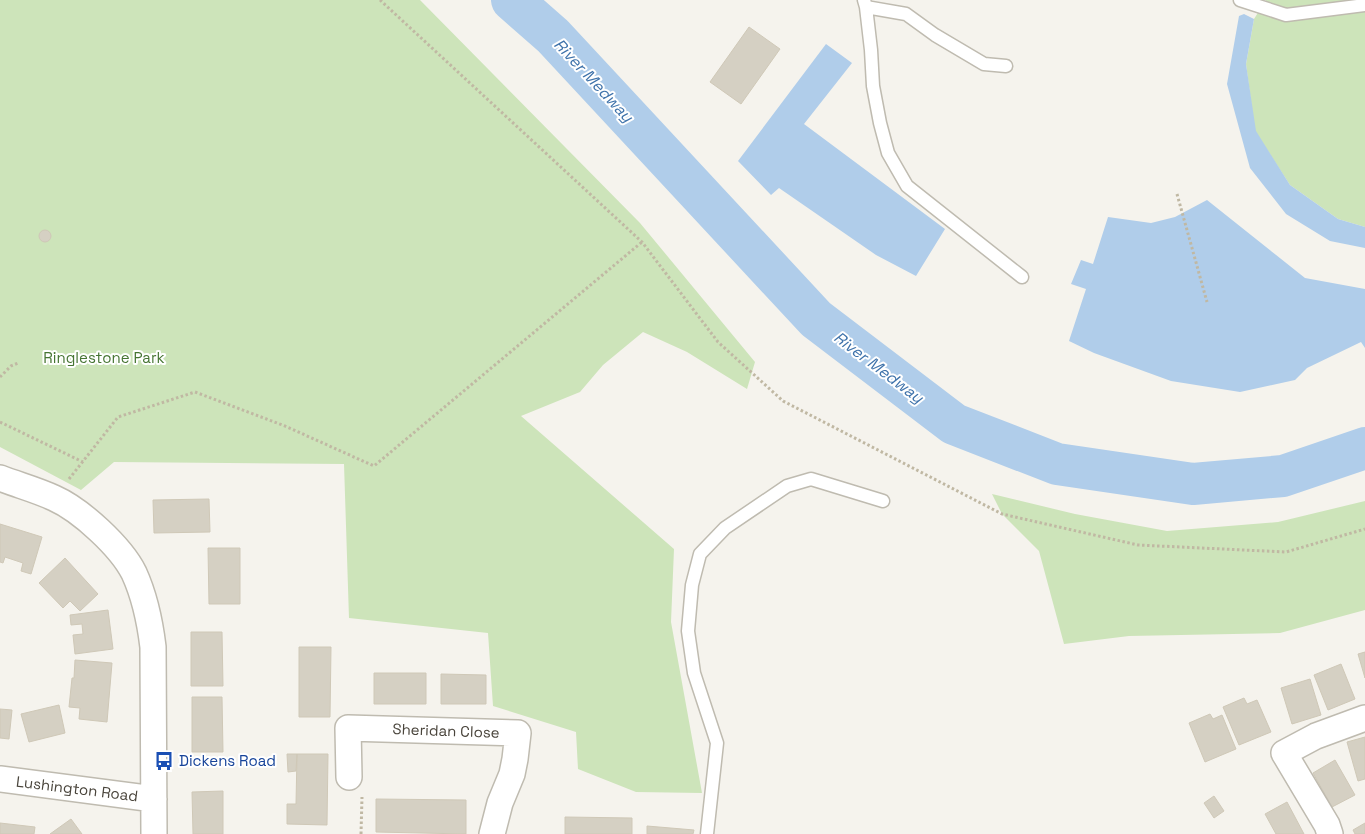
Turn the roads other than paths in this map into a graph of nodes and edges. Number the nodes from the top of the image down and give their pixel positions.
1 (1240, 0) edge
2 (865, 3) edge
3 (1365, 5) edge
4 (1006, 66) dead end
5 (1022, 277) dead end
6 (0, 478) edge
7 (883, 501) dead end
8 (1365, 718) edge
9 (349, 777) road end
10 (0, 779) edge
11 (154, 799) junction
12 (154, 834) edge
13 (492, 834) edge
14 (707, 834) edge
15 (1330, 834) edge

1 - 3 lane
2 - 4 lane
2 - 5 lane
6 - 11 street
7 - 14 lane
8 - 15 street
9 - 13 street, Sheridan Close
10 - 11 street, Lushington Road
11 - 12 street

